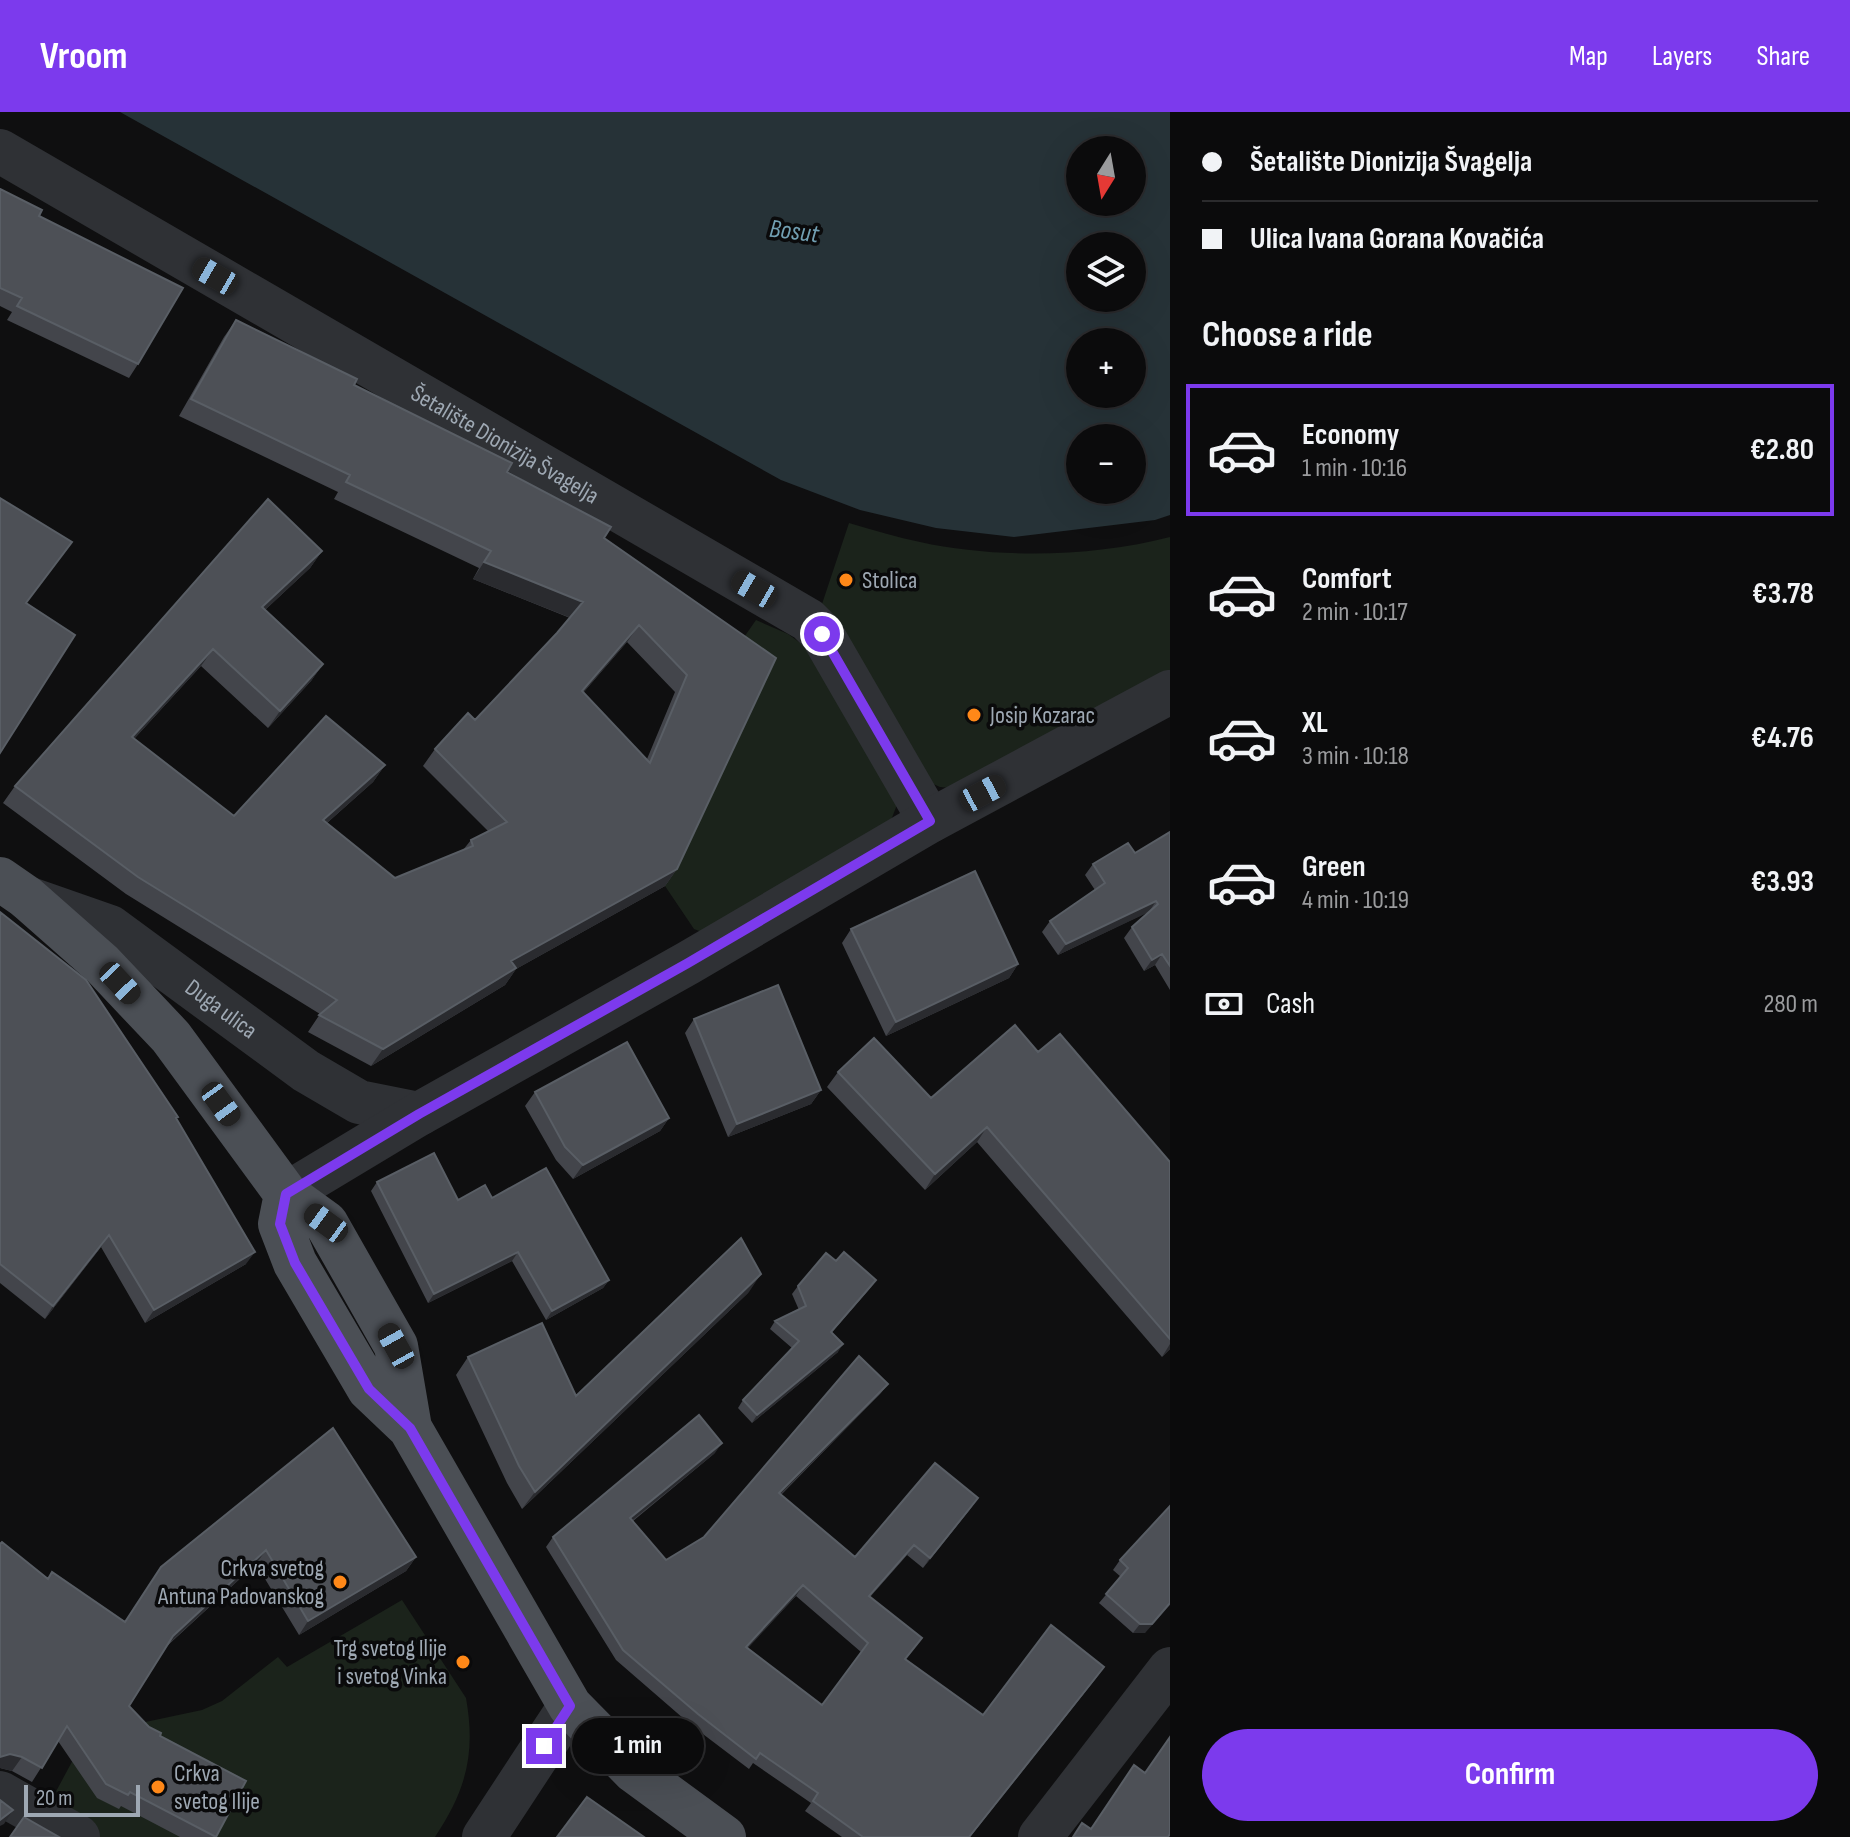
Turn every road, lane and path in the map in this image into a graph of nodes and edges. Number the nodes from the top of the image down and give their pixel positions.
1 (0, 151) edge
2 (1170, 692) edge
3 (930, 821) junction
4 (13, 888) edge
5 (419, 1114) junction
6 (286, 1194) junction
7 (1170, 1669) edge
8 (570, 1706) junction
9 (0, 1793) edge
10 (78, 1837) edge
11 (484, 1837) edge
12 (724, 1837) edge
13 (1040, 1837) edge

1 - 3 street, Šetalište Dionizija Švagelja
2 - 3 street
3 - 5 street
4 - 5 street, Duga ulica
4 - 6 main road, Duga ulica
5 - 6 street
6 - 8 main road, Duga ulica
7 - 13 street
8 - 11 street
8 - 12 main road, Duga ulica
9 - 10 street

